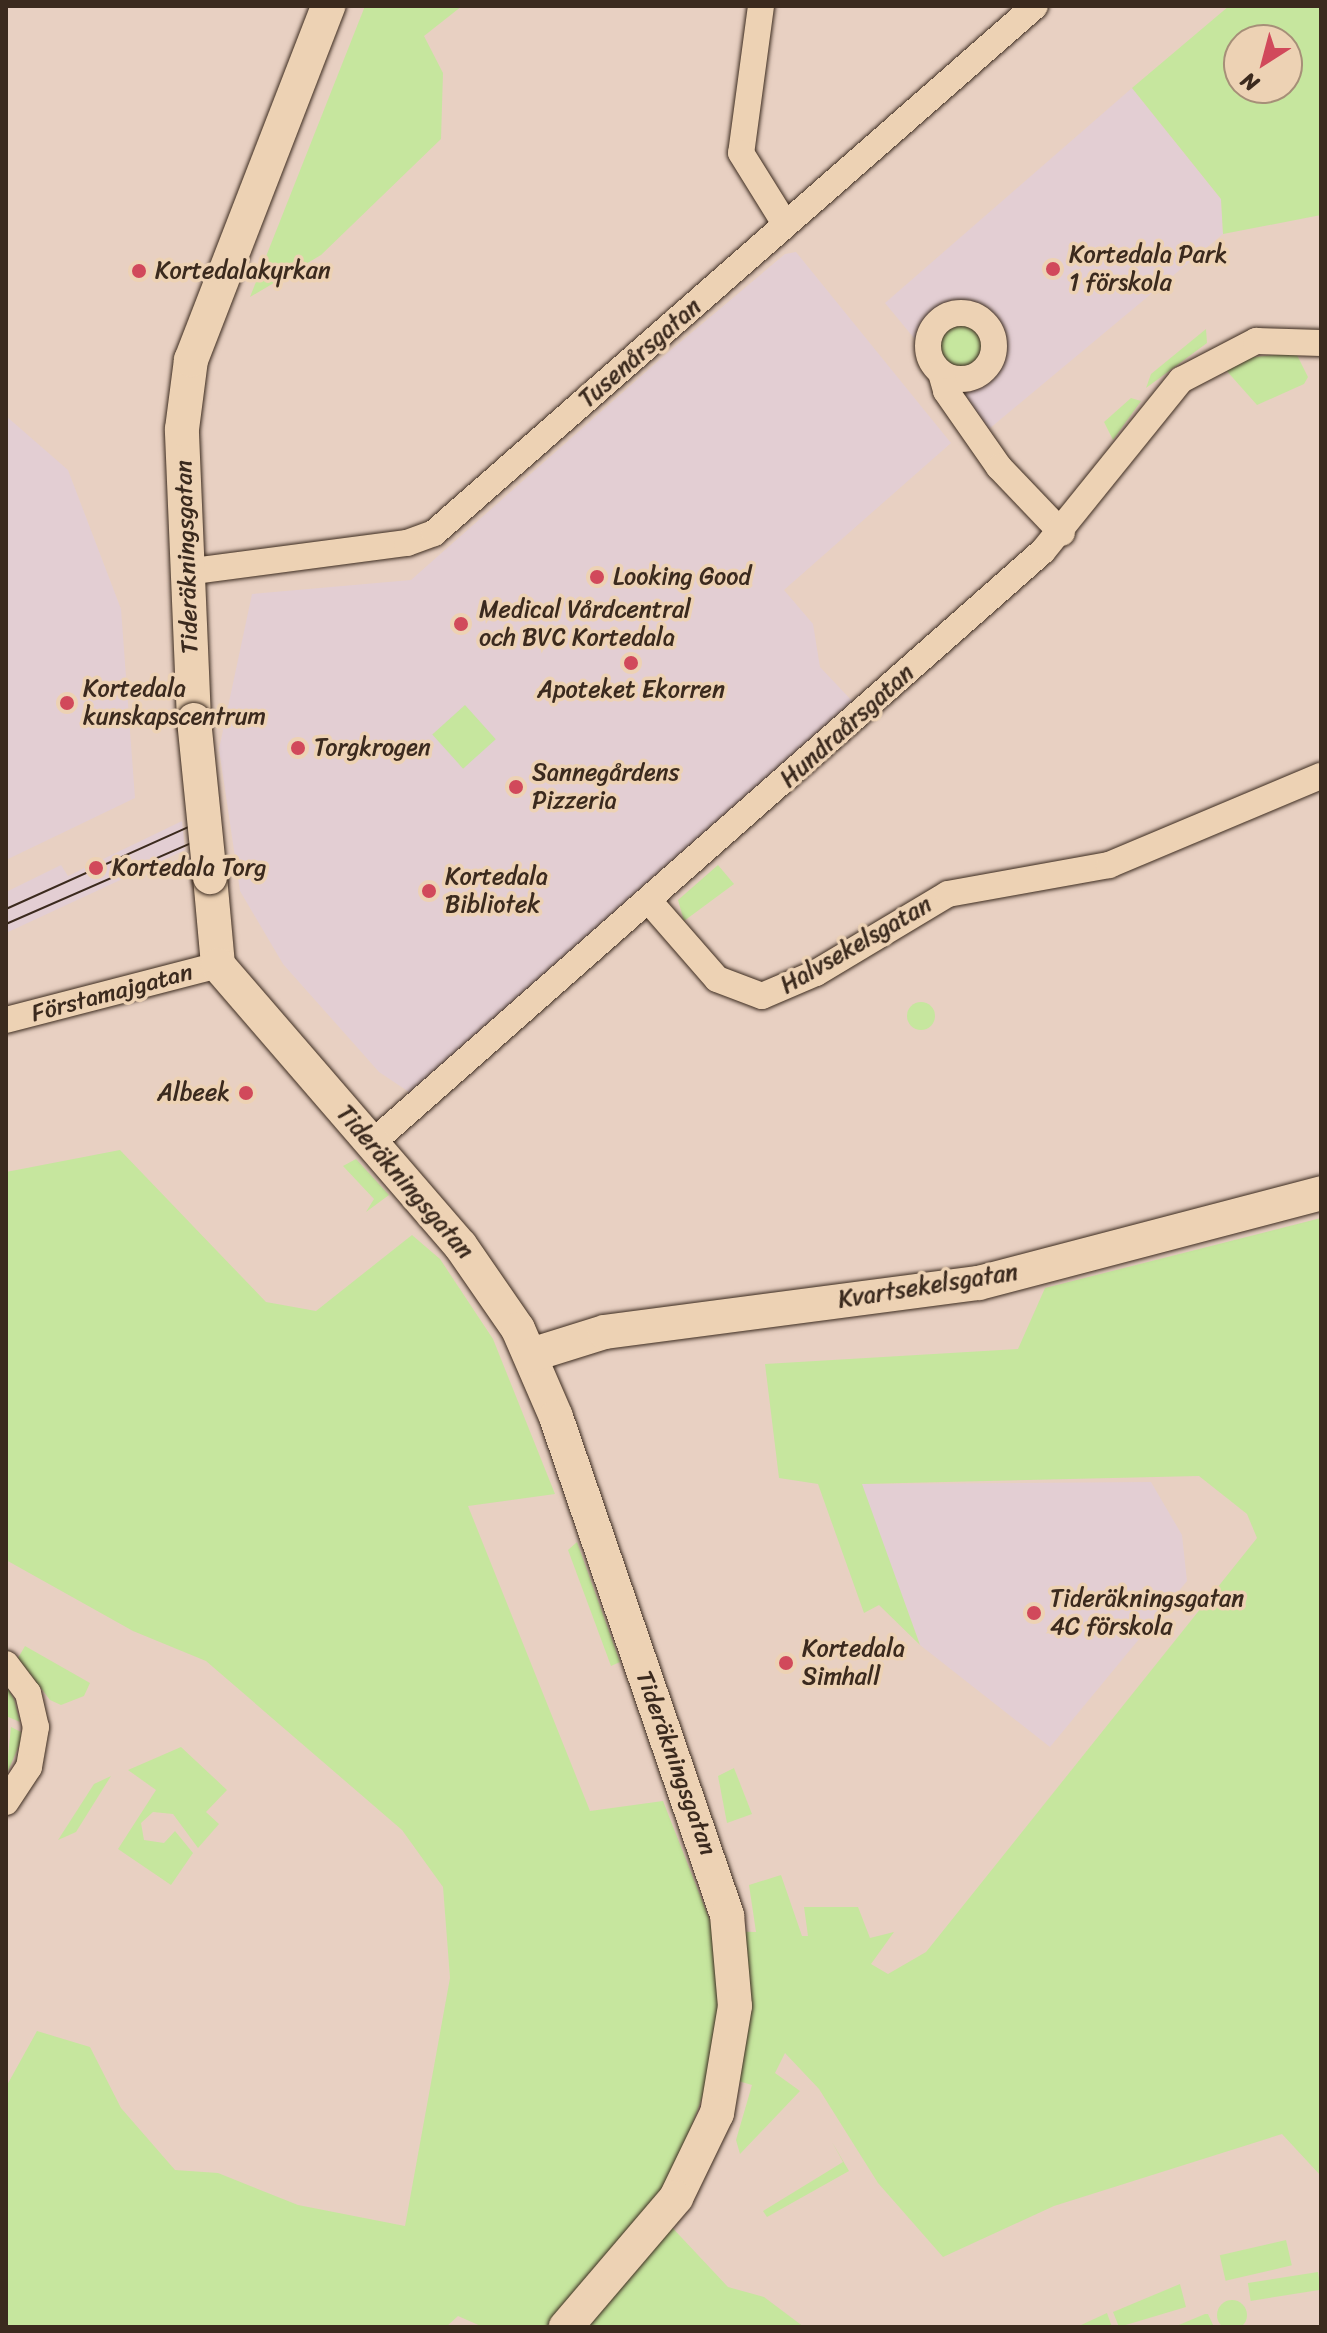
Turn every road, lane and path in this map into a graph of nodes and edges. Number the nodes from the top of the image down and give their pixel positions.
1 (328, 6) edge
2 (761, 6) edge
3 (1035, 6) edge
4 (784, 222) junction
5 (1321, 343) edge
6 (941, 373) dead end
7 (1062, 533) junction
8 (186, 572) junction
9 (1321, 776) edge
10 (649, 901) junction
11 (218, 965) junction
12 (6, 1020) edge
13 (371, 1144) junction
14 (1321, 1193) edge
15 (531, 1355) junction
16 (6, 1664) edge
17 (6, 1802) edge
18 (566, 2327) edge

1 - 8 street, Tideräkningsgatan
2 - 4 street
3 - 4 street, Tusenårsgatan
4 - 8 street, Tusenårsgatan
5 - 7 street, Hundraårsgatan
6 - 7 street
7 - 10 street, Hundraårsgatan
8 - 11 street, Tideräkningsgatan, bridge
9 - 10 street, Halvsekelsgatan
10 - 13 street, Hundraårsgatan
11 - 12 street, Förstamajgatan
11 - 13 street, Tideräkningsgatan
13 - 15 street, Tideräkningsgatan
14 - 15 street, Kvartsekelsgatan
15 - 18 street, Tideräkningsgatan
16 - 17 street

